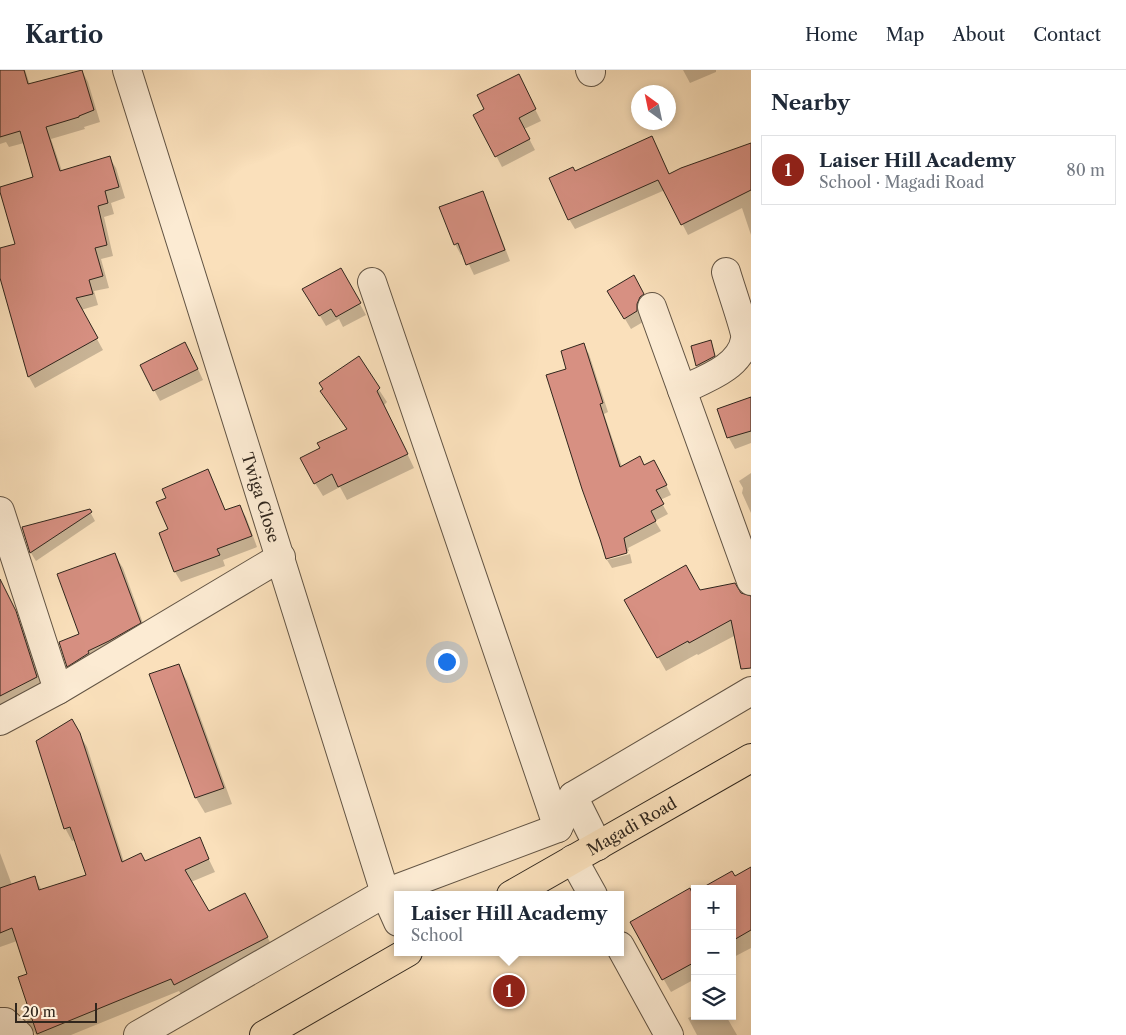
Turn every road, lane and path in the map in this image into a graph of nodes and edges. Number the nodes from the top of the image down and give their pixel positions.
1 (127, 70) edge
2 (726, 272) dead end
3 (372, 282) dead end
4 (652, 307) dead end
5 (682, 390) junction
6 (0, 510) edge
7 (281, 557) junction
8 (751, 581) edge
9 (58, 690) junction
10 (751, 691) edge
11 (0, 721) edge
12 (751, 758) edge
13 (573, 796) junction
14 (558, 828) junction
15 (598, 846) junction
16 (573, 860) junction
17 (518, 891) edge
18 (590, 891) edge
19 (385, 893) junction
20 (394, 913) edge
21 (624, 953) edge
22 (401, 956) edge
23 (0, 1022) edge
24 (19, 1035) edge
25 (138, 1035) edge
26 (264, 1035) edge
27 (669, 1035) edge

1 - 7 street, Twiga Close
2 - 5 street
3 - 14 street
4 - 5 street
5 - 8 street
6 - 9 street
7 - 9 street
7 - 19 street, Twiga Close
9 - 11 street
10 - 13 street
12 - 15 highway, Magadi Road
13 - 14 street
13 - 15 street
14 - 19 street
15 - 16 highway, Magadi Road
16 - 17 highway, Magadi Road
16 - 18 street
19 - 20 street, Twiga Close
19 - 25 street
21 - 27 street
22 - 26 highway
23 - 24 street

